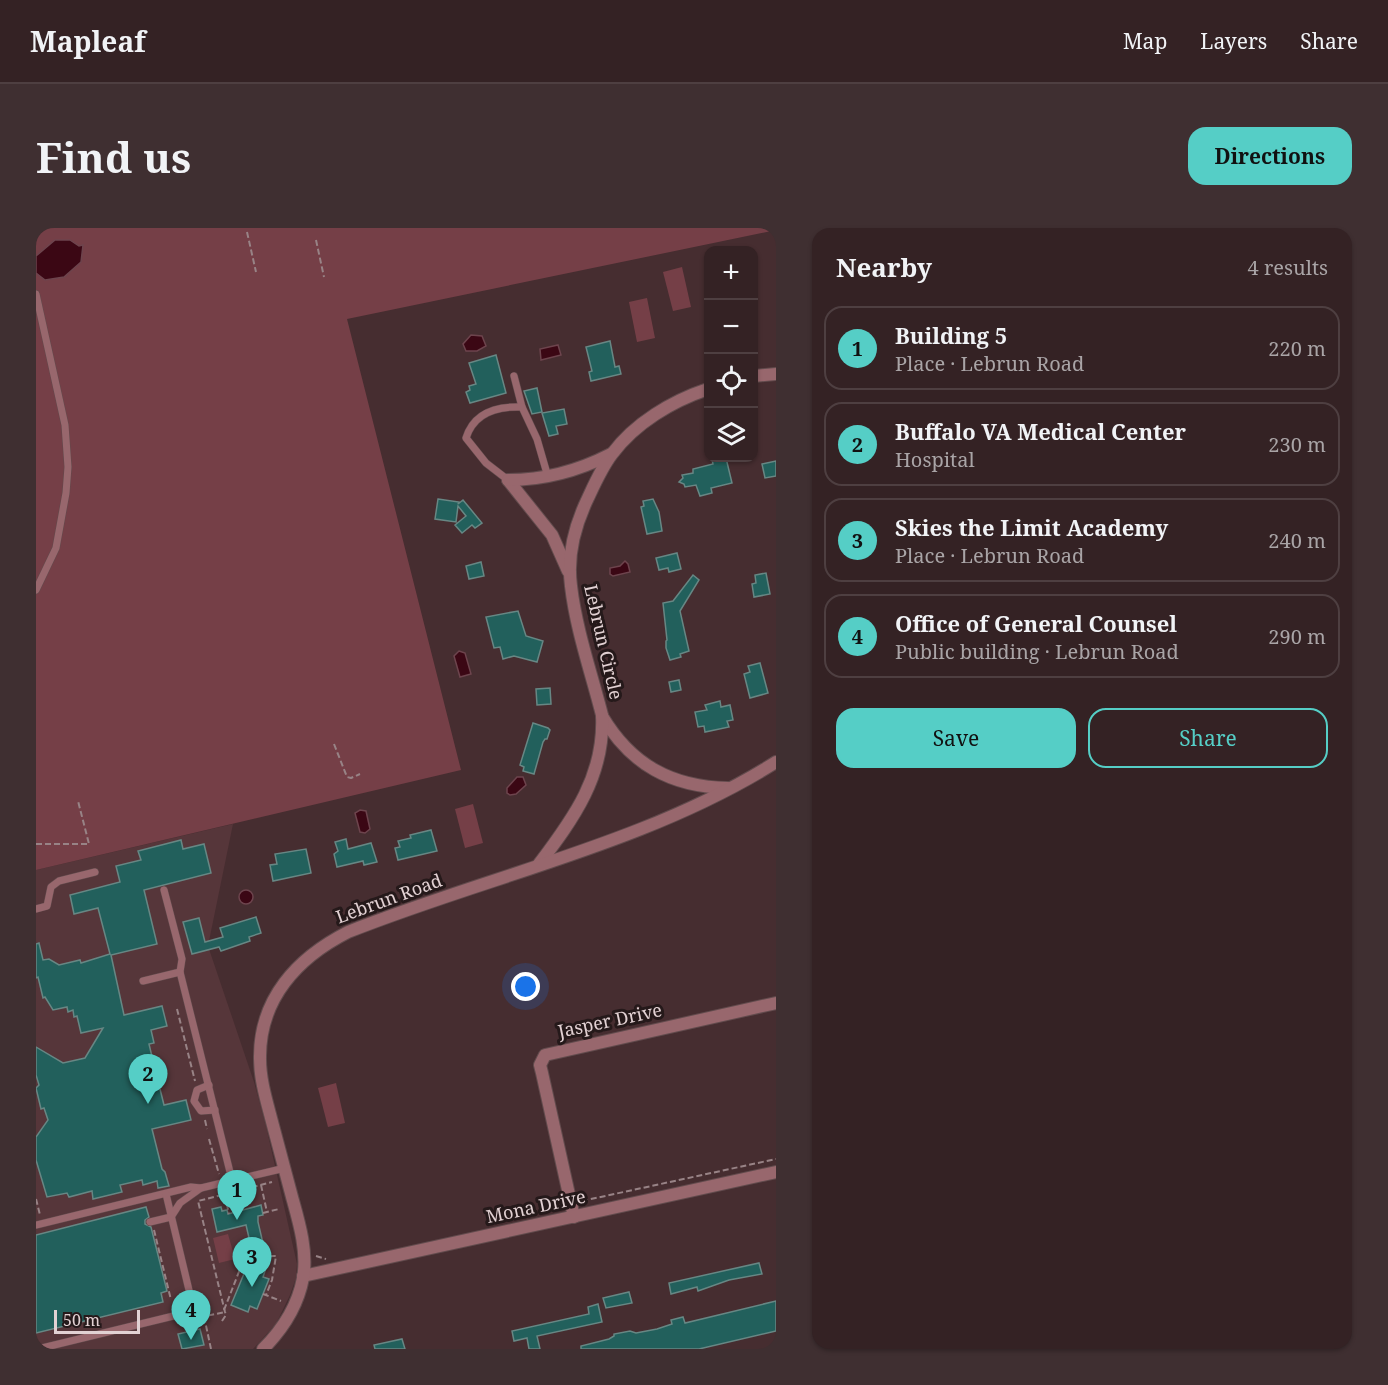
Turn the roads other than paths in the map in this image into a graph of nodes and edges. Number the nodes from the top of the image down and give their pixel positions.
1 (36, 294) edge
2 (776, 374) edge
3 (514, 376) dead end
4 (758, 376) edge
5 (704, 390) edge
6 (522, 406) junction
7 (612, 453) junction
8 (548, 477) junction
9 (508, 480) junction
10 (571, 578) junction
11 (36, 590) edge
12 (602, 714) junction
13 (776, 762) edge
14 (730, 788) junction
15 (538, 865) junction
16 (95, 872) dead end
17 (164, 890) dead end
18 (36, 909) edge
19 (180, 972) junction
20 (143, 981) dead end
21 (776, 1003) edge
22 (208, 1085) junction
23 (215, 1110) junction
24 (285, 1168) junction
25 (776, 1172) edge
26 (232, 1180) junction
27 (201, 1188) junction
28 (166, 1194) junction
29 (171, 1217) junction
30 (574, 1217) junction
31 (36, 1225) edge
32 (152, 1225) road end
33 (303, 1276) junction
34 (38, 1349) edge
35 (263, 1349) edge

1 - 11 lane
2 - 4 street
3 - 6 lane
5 - 7 street, Lebrun Circle
6 - 8 lane
6 - 9 lane
7 - 8 street, Lebrun Circle
7 - 10 street, Lebrun Circle
8 - 9 street, Lebrun Circle
9 - 10 street, Lebrun Circle
10 - 12 street, Lebrun Circle
12 - 14 street, Lebrun Circle
12 - 15 street, Lebrun Circle
13 - 14 street, Lebrun Road
14 - 15 street, Lebrun Road
15 - 24 street, Lebrun Road
16 - 18 lane
17 - 19 lane
19 - 20 lane
19 - 22 lane
21 - 30 street, Jasper Drive
22 - 23 lane
22 - 23 lane
23 - 26 lane
24 - 26 lane
24 - 33 street, Lebrun Road
25 - 30 street, Mona Drive
26 - 27 lane
27 - 28 lane
27 - 29 lane
28 - 29 lane
28 - 31 lane
29 - 32 lane
29 - 34 lane
30 - 33 street, Mona Drive
33 - 35 street, Lebrun Road

